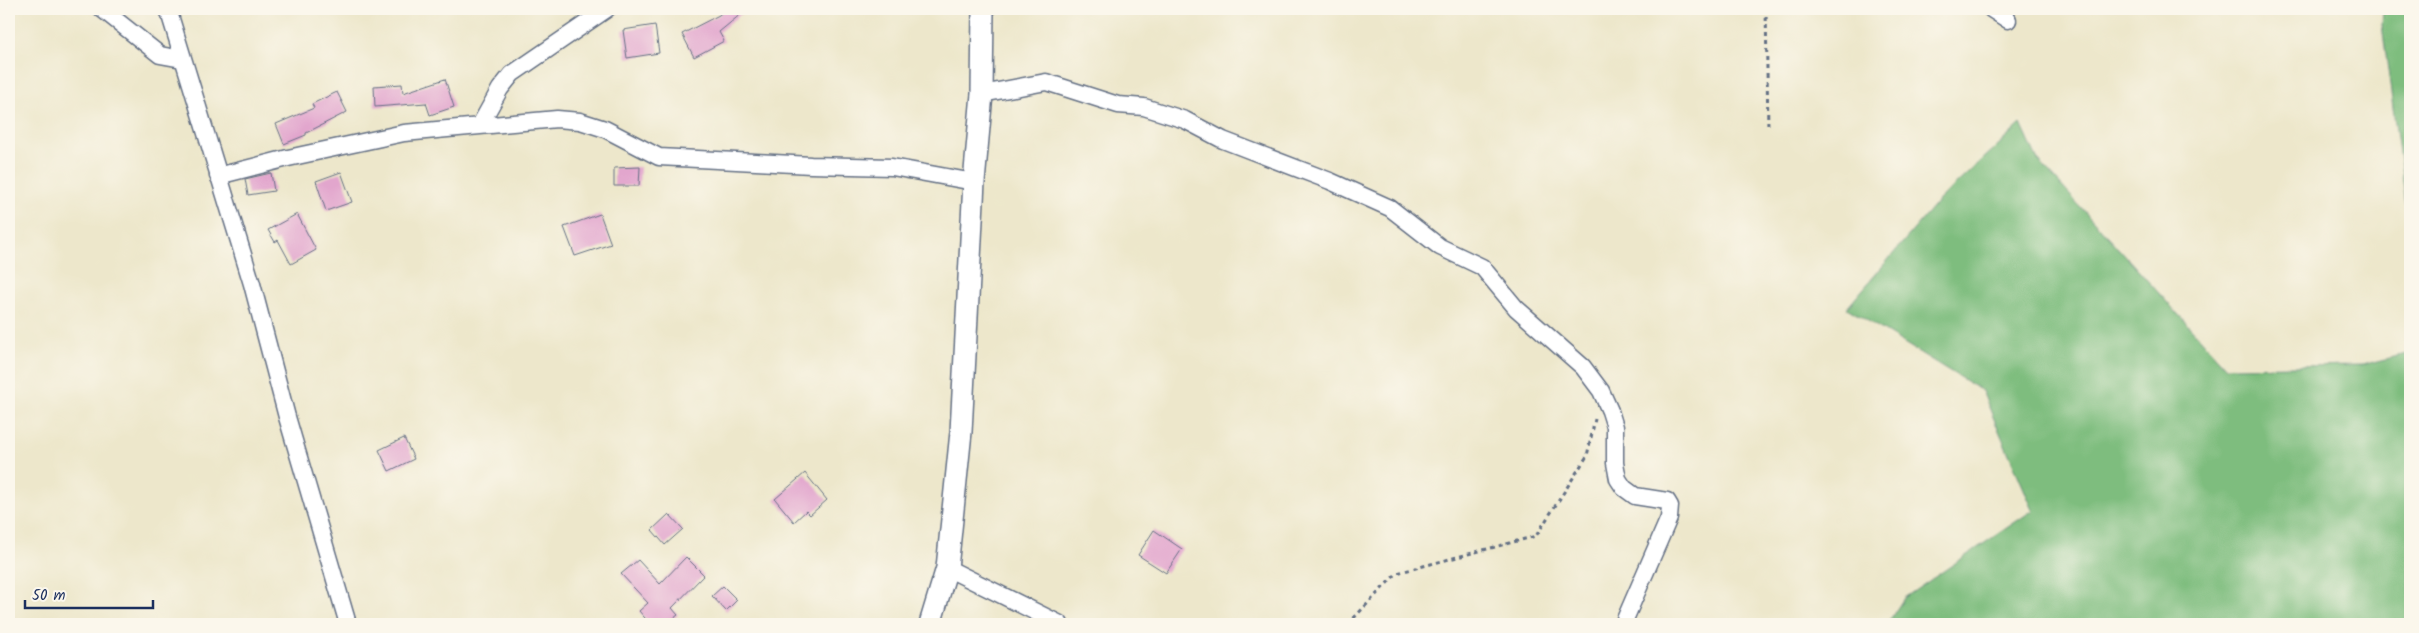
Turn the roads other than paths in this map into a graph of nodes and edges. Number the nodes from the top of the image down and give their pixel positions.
1 (102, 9) edge
2 (168, 9) edge
3 (607, 9) edge
4 (983, 9) edge
5 (1991, 9) edge
6 (2008, 20) dead end
7 (182, 59) junction
8 (982, 94) junction
9 (480, 125) junction
10 (218, 176) junction
11 (974, 182) junction
12 (947, 568) junction
13 (348, 624) edge
14 (930, 624) edge
15 (1060, 624) edge
16 (1624, 624) edge

1 - 7 street
2 - 7 street
3 - 9 street
4 - 8 street
5 - 6 street
7 - 10 street
8 - 11 street
8 - 16 street
9 - 10 street
9 - 11 street
10 - 13 street
11 - 12 street
12 - 14 street
12 - 15 street

